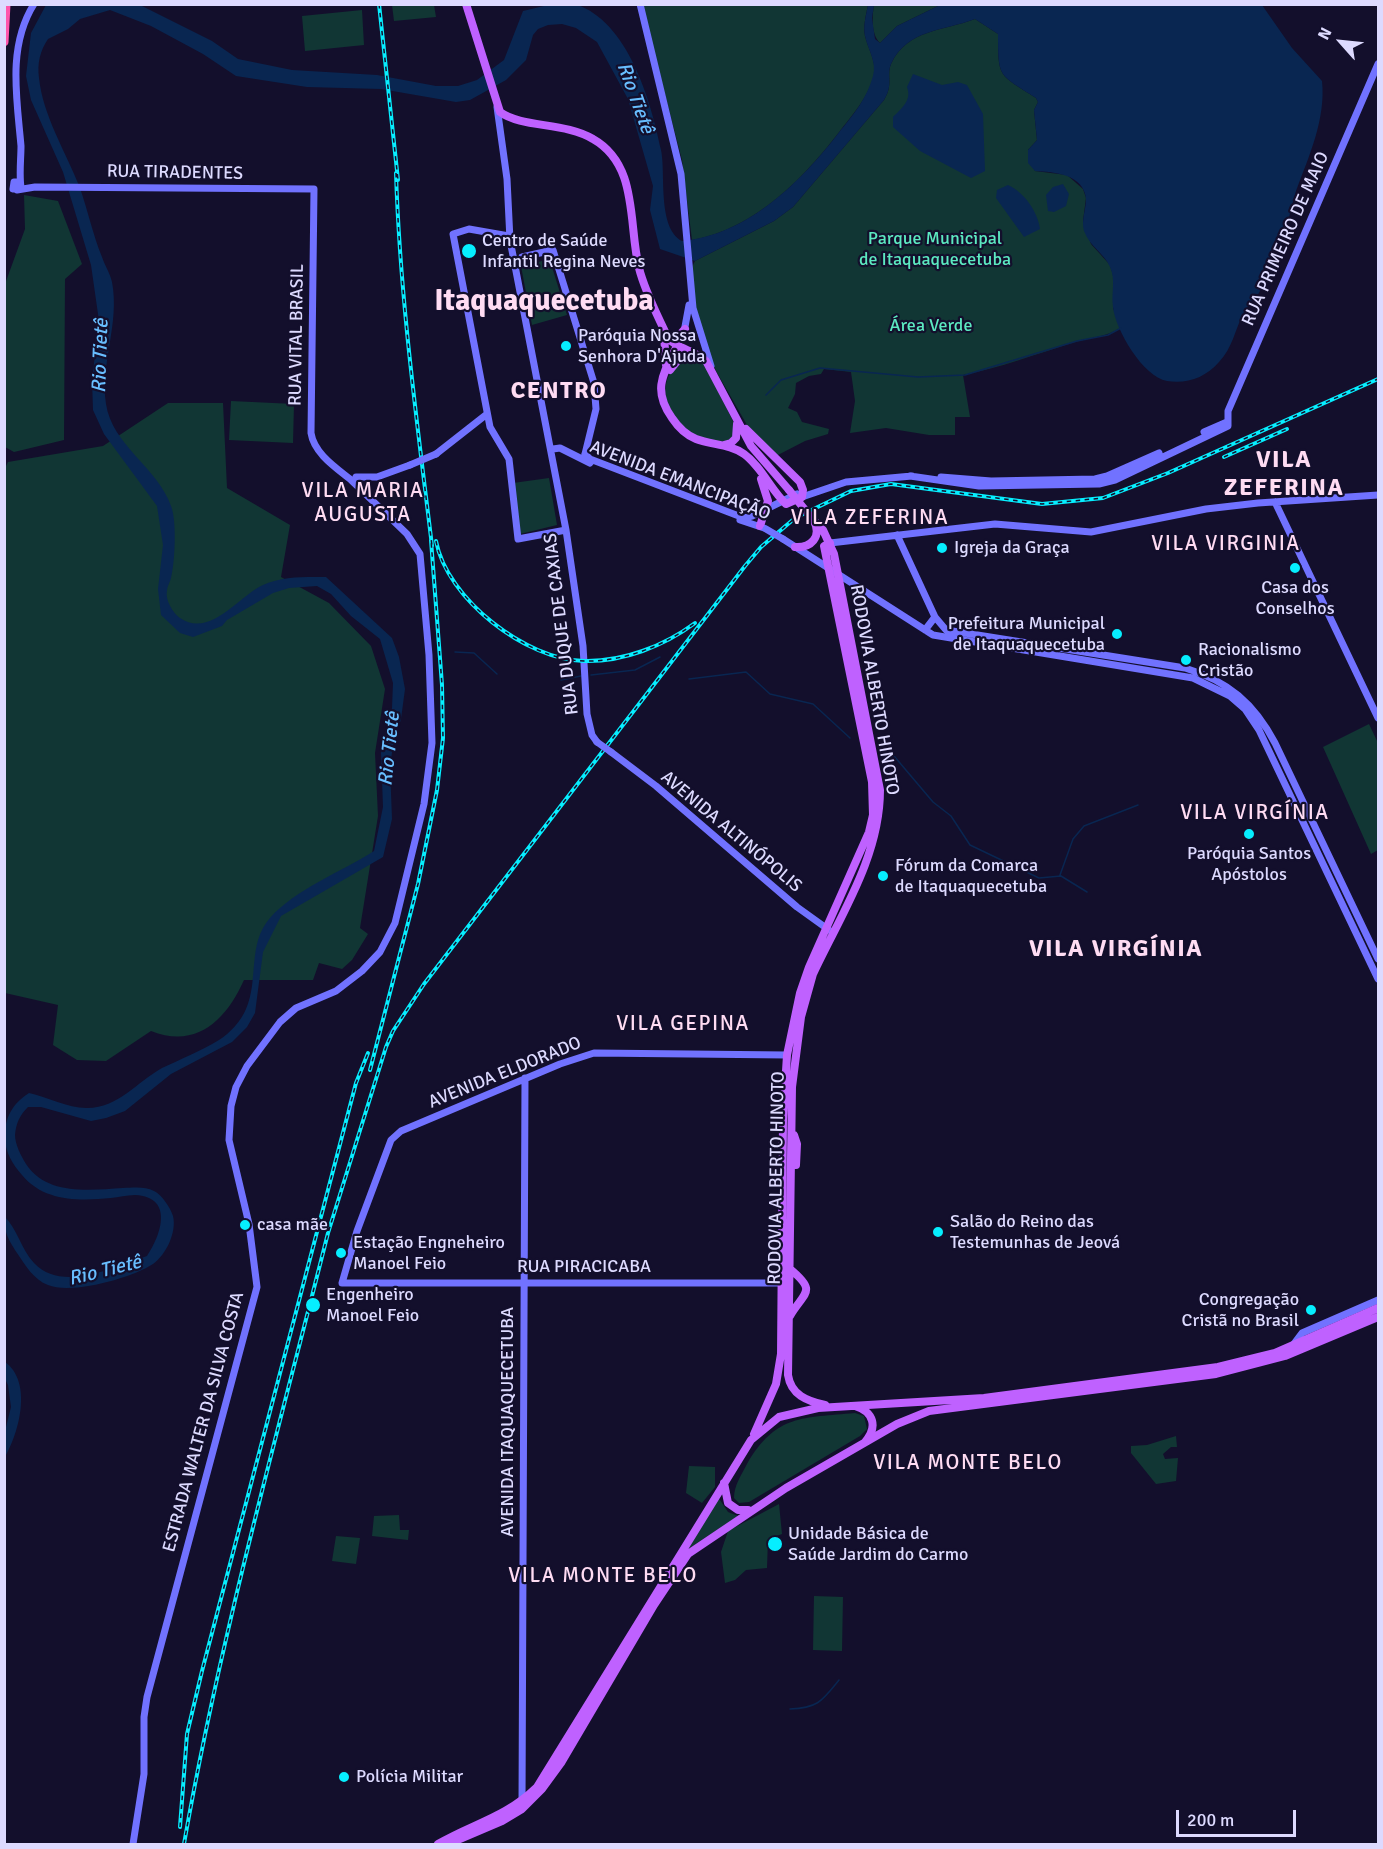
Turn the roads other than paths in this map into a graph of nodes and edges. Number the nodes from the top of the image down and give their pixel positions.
1 (6, 4) edge
2 (34, 4) edge
3 (466, 4) edge
4 (640, 4) edge
5 (4, 42) edge
6 (1378, 64) edge
7 (497, 104) junction
8 (514, 119) junction
9 (502, 126) junction
10 (502, 143) junction
11 (16, 185) junction
12 (4, 188) edge
13 (314, 189) joint
14 (511, 226) junction
15 (509, 236) junction
16 (516, 250) junction
17 (522, 257) junction
18 (518, 269) junction
19 (690, 290) junction
20 (661, 325) junction
21 (685, 329) junction
22 (667, 336) junction
23 (677, 346) junction
24 (700, 356) junction
25 (664, 374) junction
26 (716, 376) junction
27 (661, 384) junction
28 (734, 413) junction
29 (487, 414) junction
30 (721, 445) junction
31 (551, 449) junction
32 (584, 457) junction
33 (757, 470) junction
34 (353, 478) junction
35 (800, 482) junction
36 (803, 494) junction
37 (1378, 495) edge
38 (783, 501) junction
39 (1275, 502) junction
40 (765, 510) junction
41 (812, 518) junction
42 (763, 528) junction
43 (566, 530) junction
44 (897, 534) junction
45 (827, 544) junction
46 (795, 547) junction
47 (829, 568) junction
48 (838, 574) junction
49 (935, 617) junction
50 (940, 626) junction
51 (925, 630) junction
52 (933, 635) junction
53 (1048, 651) junction
54 (1378, 718) edge
55 (611, 752) joint
56 (845, 889) junction
57 (1353, 906) junction
58 (1345, 911) junction
59 (839, 917) junction
60 (830, 931) junction
61 (1378, 958) edge
62 (1378, 979) edge
63 (787, 1055) junction
64 (525, 1078) junction
65 (790, 1269) junction
66 (524, 1282) junction
67 (342, 1283) joint
68 (786, 1283) junction
69 (1378, 1300) edge
70 (1378, 1308) edge
71 (789, 1317) junction
72 (1378, 1317) edge
73 (1293, 1346) junction
74 (854, 1406) junction
75 (831, 1407) junction
76 (751, 1440) junction
77 (862, 1445) junction
78 (724, 1483) junction
79 (750, 1510) junction
80 (522, 1802) junction
81 (457, 1837) junction
82 (133, 1845) edge
83 (438, 1845) edge
84 (447, 1845) edge

1 - 5 highway
2 - 11 main road
3 - 7 main road
4 - 19 main road
6 - 36 main road, RUA PRIMEIRO DE MAIO
7 - 8 main road, RODOVIA ALBERTO HINOTO
7 - 9 main road
7 - 10 main road
8 - 9 main road
8 - 20 main road, RODOVIA ALBERTO HINOTO
9 - 10 main road
10 - 14 main road
11 - 12 main road
11 - 13 main road, RUA TIRADENTES
13 - 34 main road, RUA VITAL BRASIL
14 - 15 main road
14 - 16 main road
15 - 16 main road
15 - 18 main road, RUA DUQUE DE CAXIAS
15 - 29 main road
16 - 17 main road
17 - 18 main road
17 - 32 main road
18 - 31 main road, RUA DUQUE DE CAXIAS
19 - 21 main road
19 - 26 main road
20 - 22 main road, RODOVIA ALBERTO HINOTO
20 - 25 main road, RODOVIA ALBERTO HINOTO
21 - 22 main road
21 - 23 main road
22 - 23 main road, RODOVIA ALBERTO HINOTO
23 - 24 main road, RODOVIA ALBERTO HINOTO
23 - 25 main road
24 - 26 main road, RODOVIA ALBERTO HINOTO
24 - 27 main road
25 - 27 main road
26 - 28 main road, RODOVIA ALBERTO HINOTO
27 - 30 main road
28 - 30 main road
28 - 35 main road
28 - 41 main road, RODOVIA ALBERTO HINOTO, bridge
29 - 34 main road, bridge
29 - 43 main road
30 - 33 main road
31 - 32 main road, AVENIDA EMANCIPAÇÃO
31 - 32 main road
31 - 43 main road, RUA DUQUE DE CAXIAS
32 - 40 main road, AVENIDA EMANCIPAÇÃO
32 - 42 main road, AVENIDA EMANCIPAÇÃO
33 - 38 main road
33 - 40 main road
34 - 82 main road, ESTRADA WALTER DA SILVA COSTA
35 - 36 main road
35 - 38 main road
36 - 38 main road
37 - 39 main road
38 - 40 main road
39 - 44 main road
39 - 54 main road
40 - 42 main road
41 - 45 main road, RODOVIA ALBERTO HINOTO
41 - 46 main road
42 - 46 main road, AVENIDA EMANCIPAÇÃO, bridge
43 - 55 main road, RUA DUQUE DE CAXIAS, bridge
44 - 45 main road
44 - 49 main road
45 - 47 main road, RODOVIA ALBERTO HINOTO
45 - 48 main road, RODOVIA ALBERTO HINOTO
46 - 47 main road, AVENIDA EMANCIPAÇÃO
47 - 48 main road, AVENIDA EMANCIPAÇÃO
47 - 56 main road, RODOVIA ALBERTO HINOTO
48 - 51 main road, AVENIDA EMANCIPAÇÃO
48 - 59 main road, RODOVIA ALBERTO HINOTO
49 - 50 main road
49 - 51 main road
50 - 52 main road
50 - 53 main road
51 - 52 main road, AVENIDA EMANCIPAÇÃO
52 - 53 main road
53 - 57 main road
53 - 58 main road
55 - 60 main road, AVENIDA ALTINÓPOLIS
56 - 59 main road
56 - 60 main road, RODOVIA ALBERTO HINOTO
57 - 58 main road
57 - 61 main road
58 - 62 main road
59 - 60 main road, RODOVIA ALBERTO HINOTO
60 - 63 main road, RODOVIA ALBERTO HINOTO
60 - 65 main road, RODOVIA ALBERTO HINOTO
63 - 64 main road, AVENIDA ELDORADO
63 - 68 main road, RODOVIA ALBERTO HINOTO
64 - 66 main road, AVENIDA ITAQUAQUECETUBA
64 - 67 main road, AVENIDA ELDORADO
65 - 68 main road, RODOVIA ALBERTO HINOTO
65 - 71 main road
66 - 67 main road, RUA PIRACICABA
66 - 68 main road, RUA PIRACICABA
66 - 80 main road, AVENIDA ITAQUAQUECETUBA
68 - 71 main road, RODOVIA ALBERTO HINOTO
68 - 76 main road, RODOVIA ALBERTO HINOTO
69 - 73 main road
70 - 73 main road
71 - 75 main road, RODOVIA ALBERTO HINOTO
72 - 77 main road
73 - 74 main road
74 - 75 main road
74 - 77 main road
75 - 76 main road
76 - 78 main road
77 - 79 main road
78 - 79 main road
78 - 80 main road
79 - 81 main road
80 - 81 main road
81 - 83 main road
81 - 84 main road

